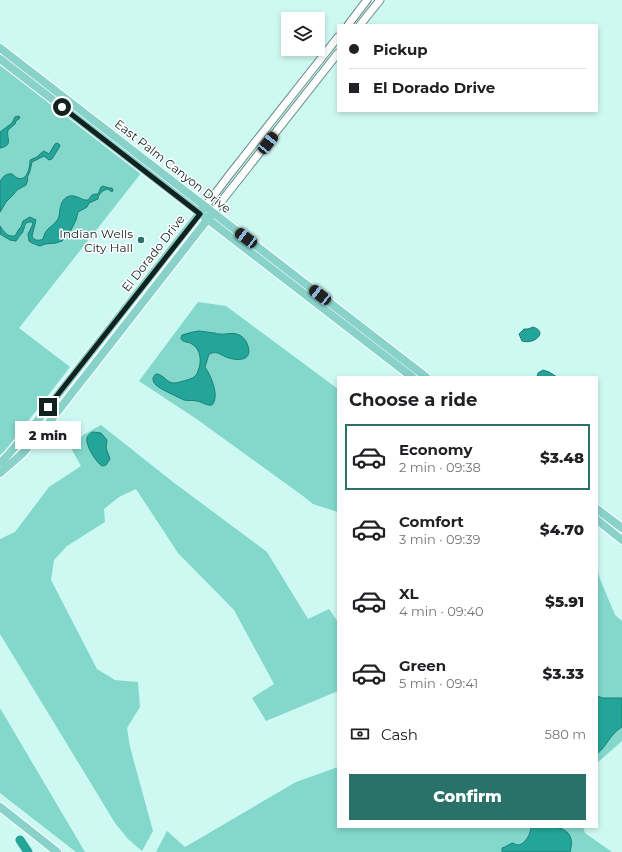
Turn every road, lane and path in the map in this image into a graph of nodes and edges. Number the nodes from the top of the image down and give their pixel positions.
1 (368, 0) edge
2 (380, 0) edge
3 (349, 24) edge
4 (361, 24) edge
5 (337, 38) edge
6 (0, 48) edge
7 (337, 54) edge
8 (0, 59) edge
9 (206, 207) junction
10 (213, 212) junction
11 (200, 214) junction
12 (207, 220) junction
13 (148, 280) junction
14 (156, 286) junction
15 (126, 307) junction
16 (134, 313) junction
17 (411, 376) edge
18 (425, 376) edge
19 (0, 463) edge
20 (0, 473) edge
21 (598, 510) edge
22 (598, 521) edge
23 (622, 528) edge
24 (622, 540) edge
25 (0, 807) edge
26 (57, 852) edge

1 - 3 street
2 - 4 street
5 - 9 street, El Dorado Drive
6 - 9 main road, East Palm Canyon Drive
7 - 10 street, El Dorado Drive
8 - 11 main road, East Palm Canyon Drive
9 - 10 main road, East Palm Canyon Drive
9 - 11 main road, El Dorado Drive
10 - 12 main road, El Dorado Drive
10 - 18 main road, East Palm Canyon Drive
11 - 12 main road, East Palm Canyon Drive
11 - 13 main road, El Dorado Drive
12 - 14 main road, El Dorado Drive
12 - 17 main road, East Palm Canyon Drive
13 - 14 main road
13 - 15 main road, El Dorado Drive
14 - 16 main road, El Dorado Drive
15 - 16 main road
15 - 19 main road, El Dorado Drive
16 - 20 main road, El Dorado Drive
21 - 23 main road
22 - 24 main road
25 - 26 main road

